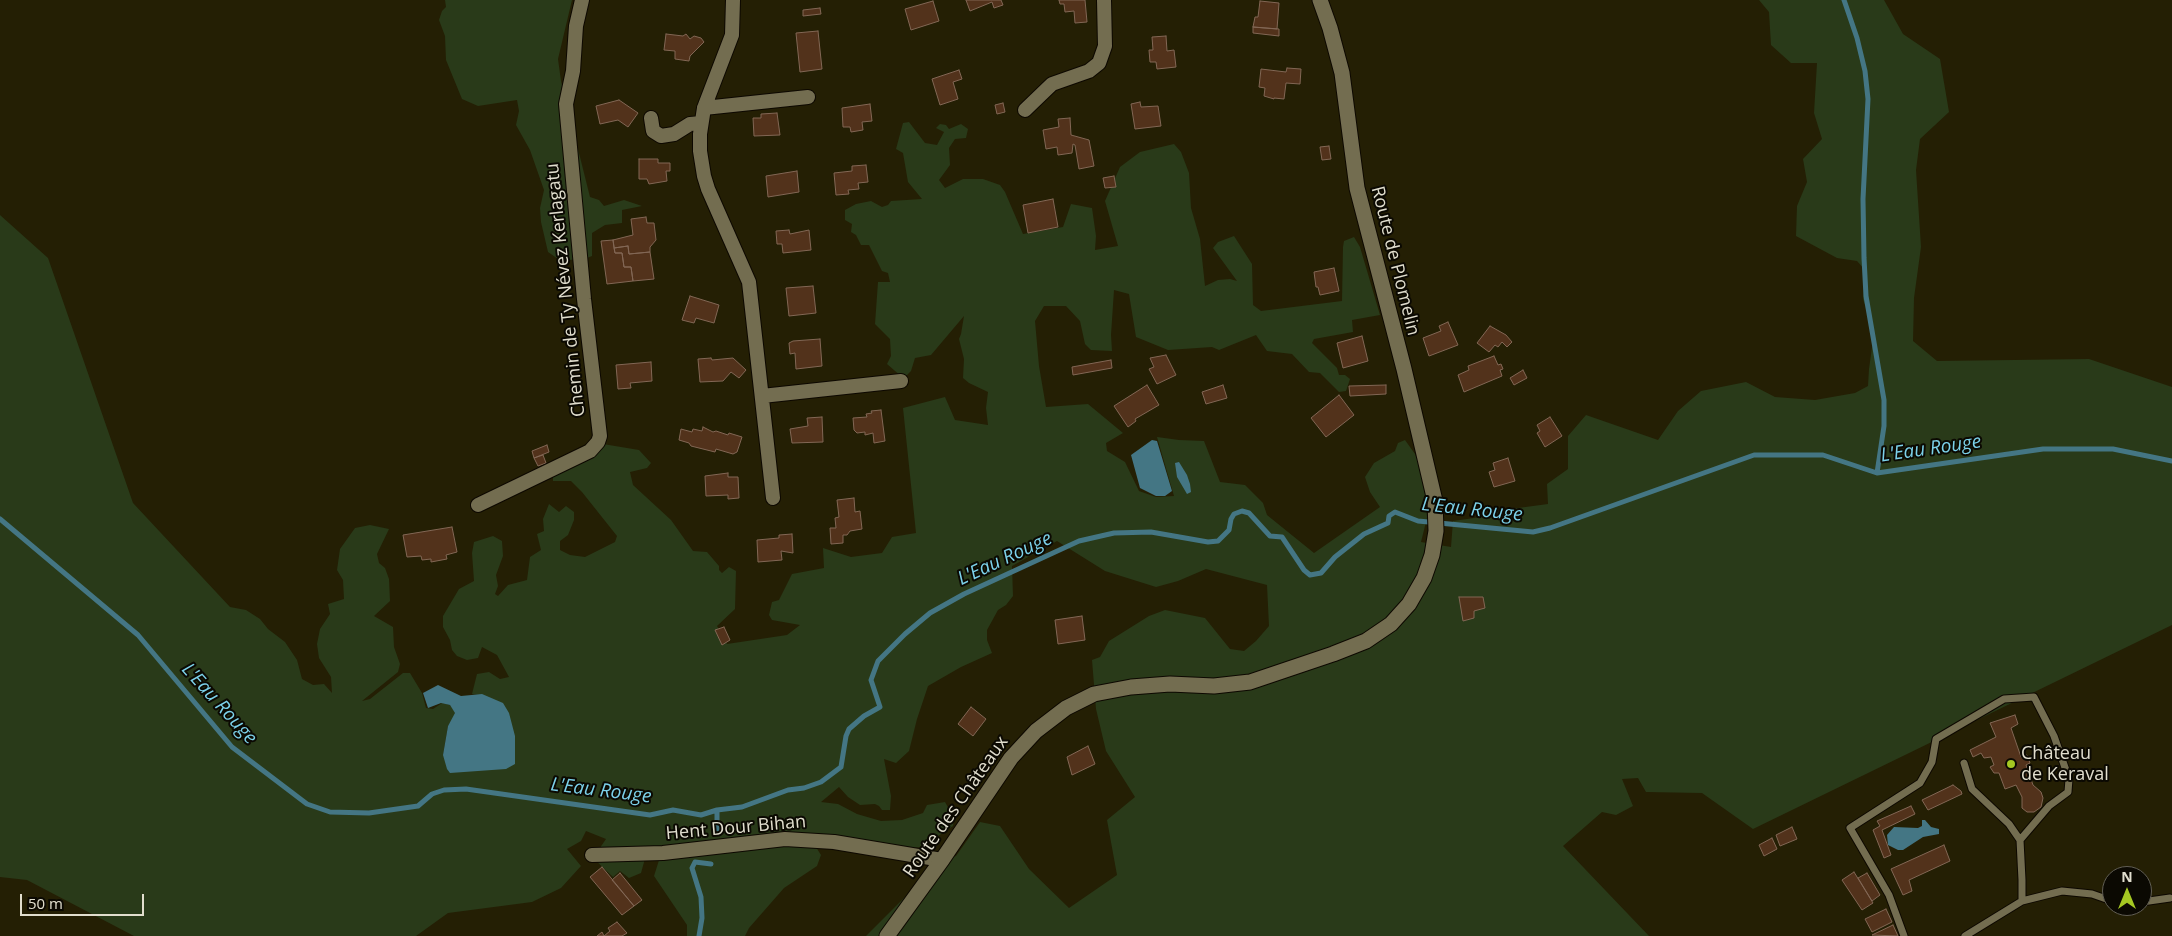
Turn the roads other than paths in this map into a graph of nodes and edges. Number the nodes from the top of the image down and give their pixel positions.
1 (582, 0) edge
2 (733, 0) edge
3 (1104, 0) edge
4 (1320, 0) edge
5 (808, 97) dead end
6 (704, 108) junction
7 (1025, 110) dead end
8 (652, 118) dead end
9 (701, 123) junction
10 (901, 382) dead end
11 (762, 396) junction
12 (773, 498) dead end
13 (478, 505) dead end
14 (1436, 526) joint
15 (1964, 763) dead end
16 (2020, 840) junction
17 (592, 855) dead end
18 (942, 860) junction
19 (2102, 898) edge
20 (2170, 898) dead end
21 (2022, 901) junction
22 (2152, 901) edge
23 (888, 936) edge
24 (1904, 936) edge
25 (1965, 936) edge

1 - 13 street, Chemin de Ty Névez Kerlagatu
2 - 6 street
3 - 7 street
4 - 14 street, Route de Plomelin
5 - 6 street
6 - 9 street
8 - 9 street
9 - 11 street
10 - 11 street
11 - 12 street
14 - 18 street, Route des Châteaux
15 - 16 lane
16 - 21 lane
16 - 24 lane
17 - 18 street, Hent Dour Bihan
18 - 23 street, Route des Châteaux
19 - 21 lane
20 - 22 lane
21 - 25 lane

